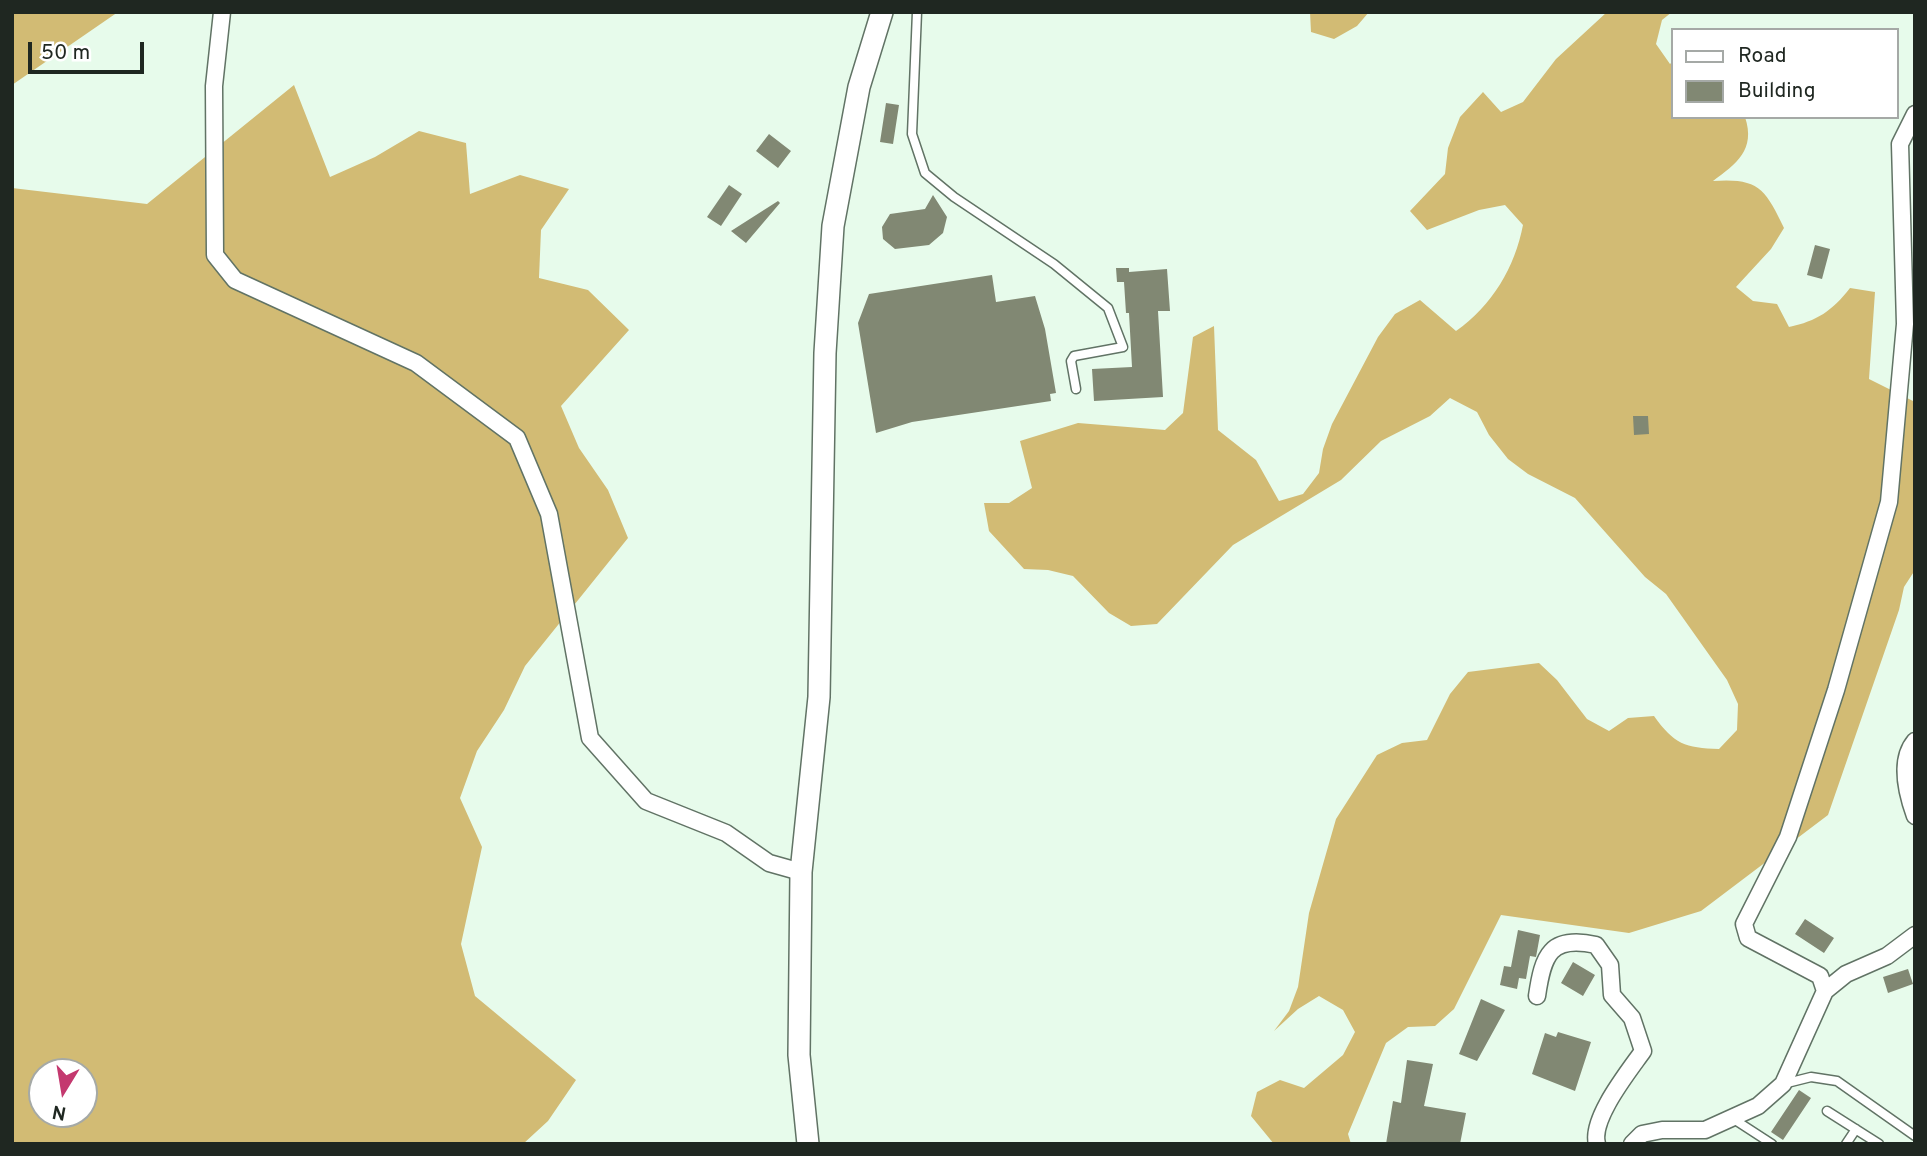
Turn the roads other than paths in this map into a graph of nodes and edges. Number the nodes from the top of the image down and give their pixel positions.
1 (222, 12) edge
2 (881, 12) edge
3 (917, 12) edge
4 (1915, 114) edge
5 (1076, 389) dead end
6 (1915, 741) edge
7 (1915, 816) edge
8 (801, 872) junction
9 (1915, 935) edge
10 (1825, 991) junction
11 (1536, 996) dead end
12 (1783, 1084) junction
13 (1827, 1111) dead end
14 (1732, 1118) junction
15 (1856, 1129) junction
16 (1915, 1136) edge
17 (808, 1144) edge
18 (1597, 1144) edge
19 (1632, 1144) edge
20 (1772, 1144) edge
21 (1846, 1144) edge
22 (1879, 1144) edge

1 - 8 street
2 - 8 street
3 - 5 lane
4 - 10 street
6 - 7 street
8 - 17 street
9 - 10 street
10 - 12 street
11 - 18 street
12 - 14 street
12 - 16 lane
13 - 15 lane
14 - 19 street
14 - 20 lane
15 - 21 lane
15 - 22 lane

